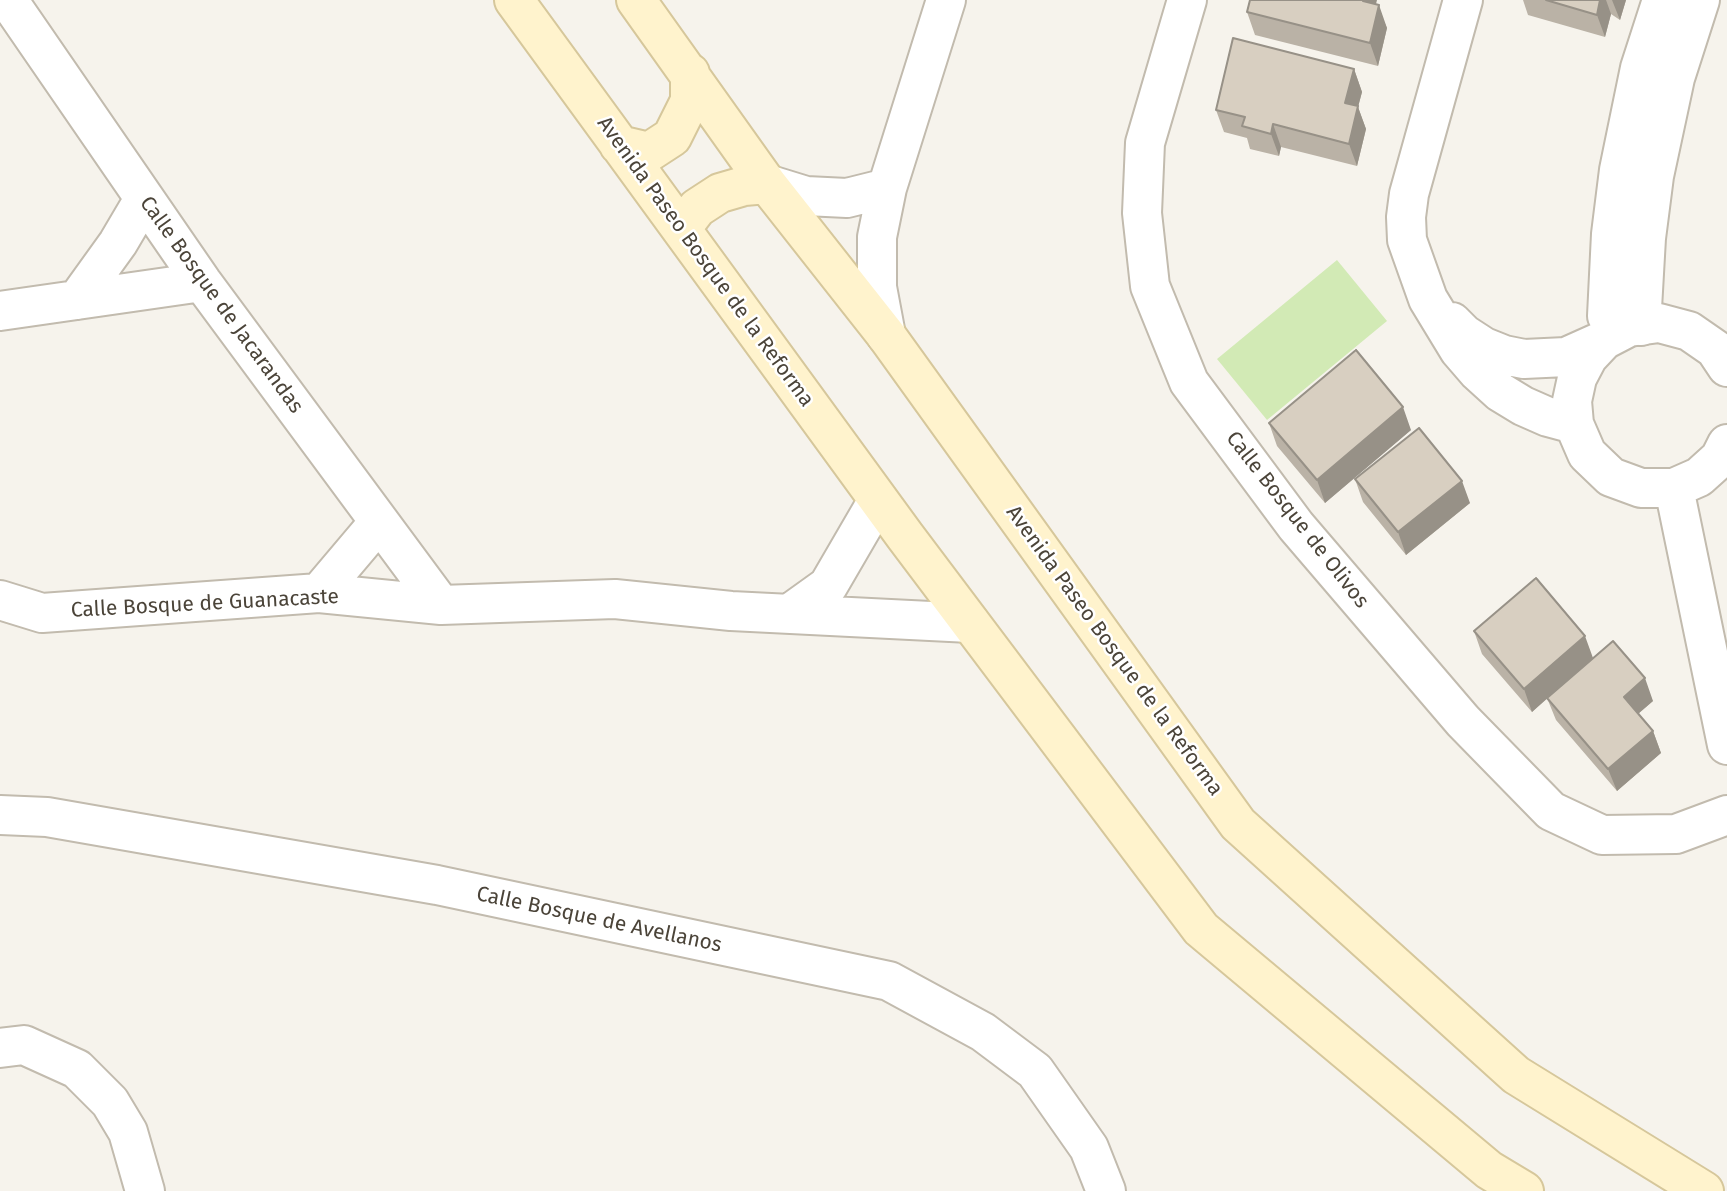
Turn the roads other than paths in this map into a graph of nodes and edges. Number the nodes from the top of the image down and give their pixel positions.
1 (514, 0) edge
2 (636, 0) edge
3 (946, 0) edge
4 (1187, 0) edge
5 (1463, 0) edge
6 (1662, 0) edge
7 (1700, 0) edge
8 (9, 3) edge
9 (690, 73) junction
10 (619, 145) junction
11 (767, 184) junction
12 (887, 188) junction
13 (141, 194) junction
14 (681, 229) junction
15 (202, 282) junction
16 (1428, 299) junction
17 (77, 300) junction
18 (0, 311) edge
19 (1617, 327) junction
20 (886, 335) junction
21 (1723, 354) edge
22 (1574, 424) junction
23 (1727, 444) edge
24 (1674, 488) junction
25 (878, 500) junction
26 (379, 522) junction
27 (319, 593) junction
28 (0, 600) edge
29 (440, 605) junction
30 (789, 614) junction
31 (970, 623) junction
32 (1727, 744) edge
33 (0, 815) edge
34 (1727, 815) edge
35 (0, 1048) edge
36 (145, 1191) edge
37 (1106, 1191) edge
38 (1524, 1191) edge
39 (1704, 1191) edge

1 - 10 main road, Avenida Paseo Bosque de la Reforma
2 - 9 main road, Avenida Paseo Bosque de la Reforma
3 - 12 street
4 - 34 street, Calle Bosque de Olivos
5 - 16 street
6 - 19 street
7 - 19 street
8 - 13 street, Calle Bosque de Jacarandas
9 - 10 main road
9 - 11 main road, Avenida Paseo Bosque de la Reforma
10 - 14 main road, Avenida Paseo Bosque de la Reforma
11 - 12 street
11 - 14 main road
11 - 20 main road, Avenida Paseo Bosque de la Reforma
12 - 20 street
13 - 15 street, Calle Bosque de Jacarandas
13 - 17 street
14 - 25 main road, Avenida Paseo Bosque de la Reforma
15 - 17 street
15 - 26 street, Calle Bosque de Jacarandas
16 - 19 street
16 - 22 street
17 - 18 street
19 - 21 street
19 - 22 street
20 - 39 main road, Avenida Paseo Bosque de la Reforma
22 - 24 street
23 - 24 street
24 - 32 street
25 - 30 street
25 - 31 main road, Avenida Paseo Bosque de la Reforma
26 - 27 street
26 - 29 street, Calle Bosque de Jacarandas
27 - 28 street, Calle Bosque de Guanacaste
27 - 29 street, Calle Bosque de Guanacaste
29 - 30 street, Calle Bosque de Guanacaste
30 - 31 street, Calle Bosque de Guanacaste
31 - 38 main road, Avenida Paseo Bosque de la Reforma
33 - 37 street, Calle Bosque de Avellanos
35 - 36 street

